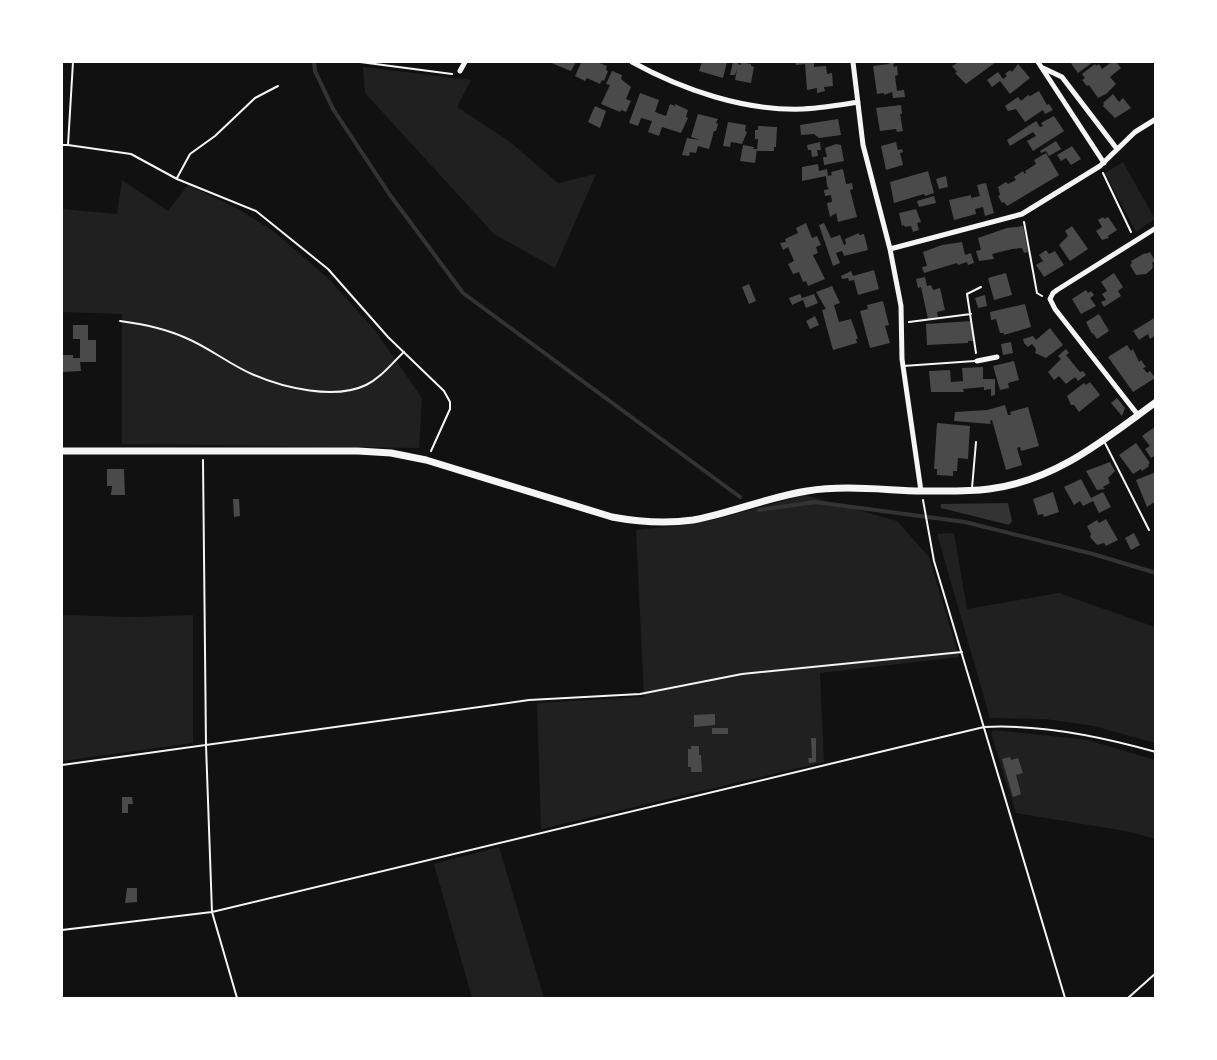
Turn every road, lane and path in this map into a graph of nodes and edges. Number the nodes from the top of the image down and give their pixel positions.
1 (73, 62) edge
2 (360, 62) edge
3 (465, 62) edge
4 (632, 62) edge
5 (853, 62) edge
6 (1038, 62) edge
7 (1043, 68) junction
8 (460, 71) joint
9 (278, 86) dead end
10 (858, 102) junction
11 (1155, 119) edge
12 (62, 145) edge
13 (68, 145) junction
14 (1117, 149) junction
15 (1102, 165) junction
16 (177, 178) junction
17 (1022, 214) junction
18 (1155, 228) edge
19 (1135, 240) junction
20 (890, 249) junction
21 (981, 287) dead end
22 (1050, 299) junction
23 (972, 314) junction
24 (120, 321) dead end
25 (903, 323) junction
26 (404, 352) junction
27 (997, 357) dead end
28 (977, 361) junction
29 (903, 366) junction
30 (1155, 402) edge
31 (1138, 415) junction
32 (1104, 441) junction
33 (976, 442) dead end
34 (62, 451) edge
35 (203, 451) junction
36 (426, 460) junction
37 (921, 491) junction
38 (972, 491) junction
39 (1149, 530) dead end
40 (962, 652) junction
41 (984, 728) junction
42 (206, 745) junction
43 (1155, 752) edge
44 (62, 765) edge
45 (212, 912) junction
46 (62, 930) edge
47 (1155, 973) edge
48 (237, 999) edge
49 (1065, 999) edge
50 (1128, 999) edge

1 - 13 path
2 - 8 path
3 - 8 street
4 - 10 street
5 - 10 street
6 - 7 street
7 - 14 street
7 - 15 street
9 - 16 path
10 - 20 street
11 - 14 street
12 - 13 path
13 - 16 path
14 - 15 street
15 - 17 street
15 - 19 path
16 - 26 path
17 - 20 street
17 - 22 path
18 - 19 street
19 - 22 street
20 - 25 street
21 - 23 path
22 - 31 street
23 - 25 path
23 - 28 path
24 - 26 path
25 - 29 street
26 - 36 path
27 - 28 street
28 - 29 lane
29 - 37 street
30 - 31 street
31 - 32 street
32 - 38 street
32 - 39 lane
33 - 38 lane
34 - 35 street
35 - 36 street
35 - 42 path
36 - 37 street
37 - 38 street
37 - 40 path
40 - 41 path
40 - 42 path
41 - 43 path
41 - 45 path
41 - 49 path
42 - 44 path
42 - 45 path
45 - 46 path
45 - 48 path
47 - 50 path

